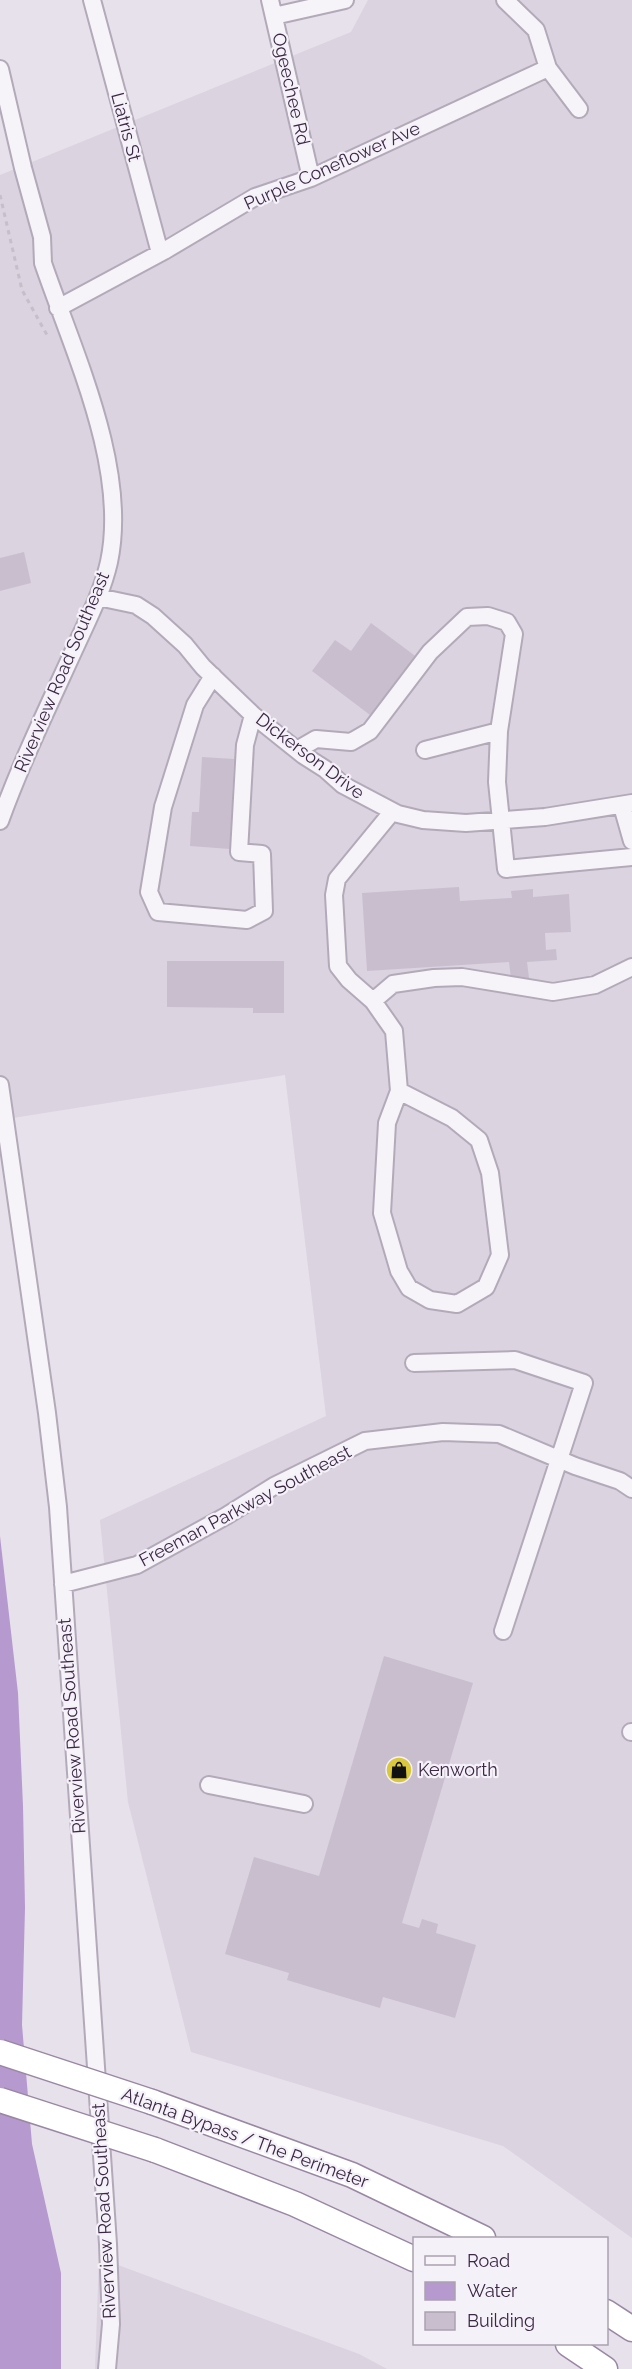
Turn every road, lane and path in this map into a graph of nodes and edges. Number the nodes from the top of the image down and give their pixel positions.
1 (92, 0) edge
2 (345, 0) edge
3 (505, 0) edge
4 (272, 8) edge
5 (548, 68) junction
6 (0, 69) edge
7 (579, 109) dead end
8 (311, 178) junction
9 (0, 195) edge
10 (160, 253) junction
11 (58, 308) junction
12 (47, 335) dead end
13 (98, 597) junction
14 (213, 676) junction
15 (253, 715) junction
16 (499, 731) junction
17 (297, 750) junction
18 (425, 750) dead end
19 (627, 805) edge
20 (392, 812) junction
21 (0, 821) edge
22 (500, 821) junction
23 (632, 842) edge
24 (632, 857) edge
25 (632, 968) edge
26 (373, 1000) junction
27 (0, 1085) edge
28 (399, 1091) junction
29 (414, 1363) dead end
30 (561, 1460) junction
31 (632, 1489) edge
32 (63, 1584) junction
33 (503, 1631) dead end
34 (209, 1785) dead end
35 (304, 1804) dead end
36 (0, 2052) edge
37 (0, 2100) edge
38 (481, 2237) edge
39 (413, 2259) edge
40 (608, 2313) edge
41 (632, 2329) edge
42 (571, 2345) edge
43 (107, 2369) edge
44 (605, 2369) edge

1 - 10 street, Liatris St
2 - 4 street
3 - 5 street
4 - 8 street, Ogeechee Rd
5 - 7 street
5 - 8 street, Purple Coneflower Ave
6 - 11 street, Riverview Road Southeast
8 - 10 street, Purple Coneflower Ave
9 - 12 path
10 - 11 street, Purple Coneflower Ave
11 - 13 street, Riverview Road Southeast
13 - 14 street, Dickerson Drive
13 - 21 street, Riverview Road Southeast
14 - 15 street, Dickerson Drive
14 - 15 street
15 - 17 street, Dickerson Drive
16 - 17 street
16 - 18 street
16 - 22 street
17 - 20 street, Dickerson Drive
19 - 22 street, Dickerson Drive
19 - 23 street
20 - 22 street, Dickerson Drive
20 - 26 street
22 - 24 street
25 - 26 street
26 - 28 street
27 - 32 street, Riverview Road Southeast
28 - 28 street
29 - 30 street
30 - 31 street, Freeman Parkway Southeast
30 - 32 street, Freeman Parkway Southeast
30 - 33 street
32 - 43 street, Riverview Road Southeast
34 - 35 street
36 - 38 highway, Atlanta Bypass / The Perimeter, bridge
37 - 39 highway, bridge
40 - 41 highway
42 - 44 highway

